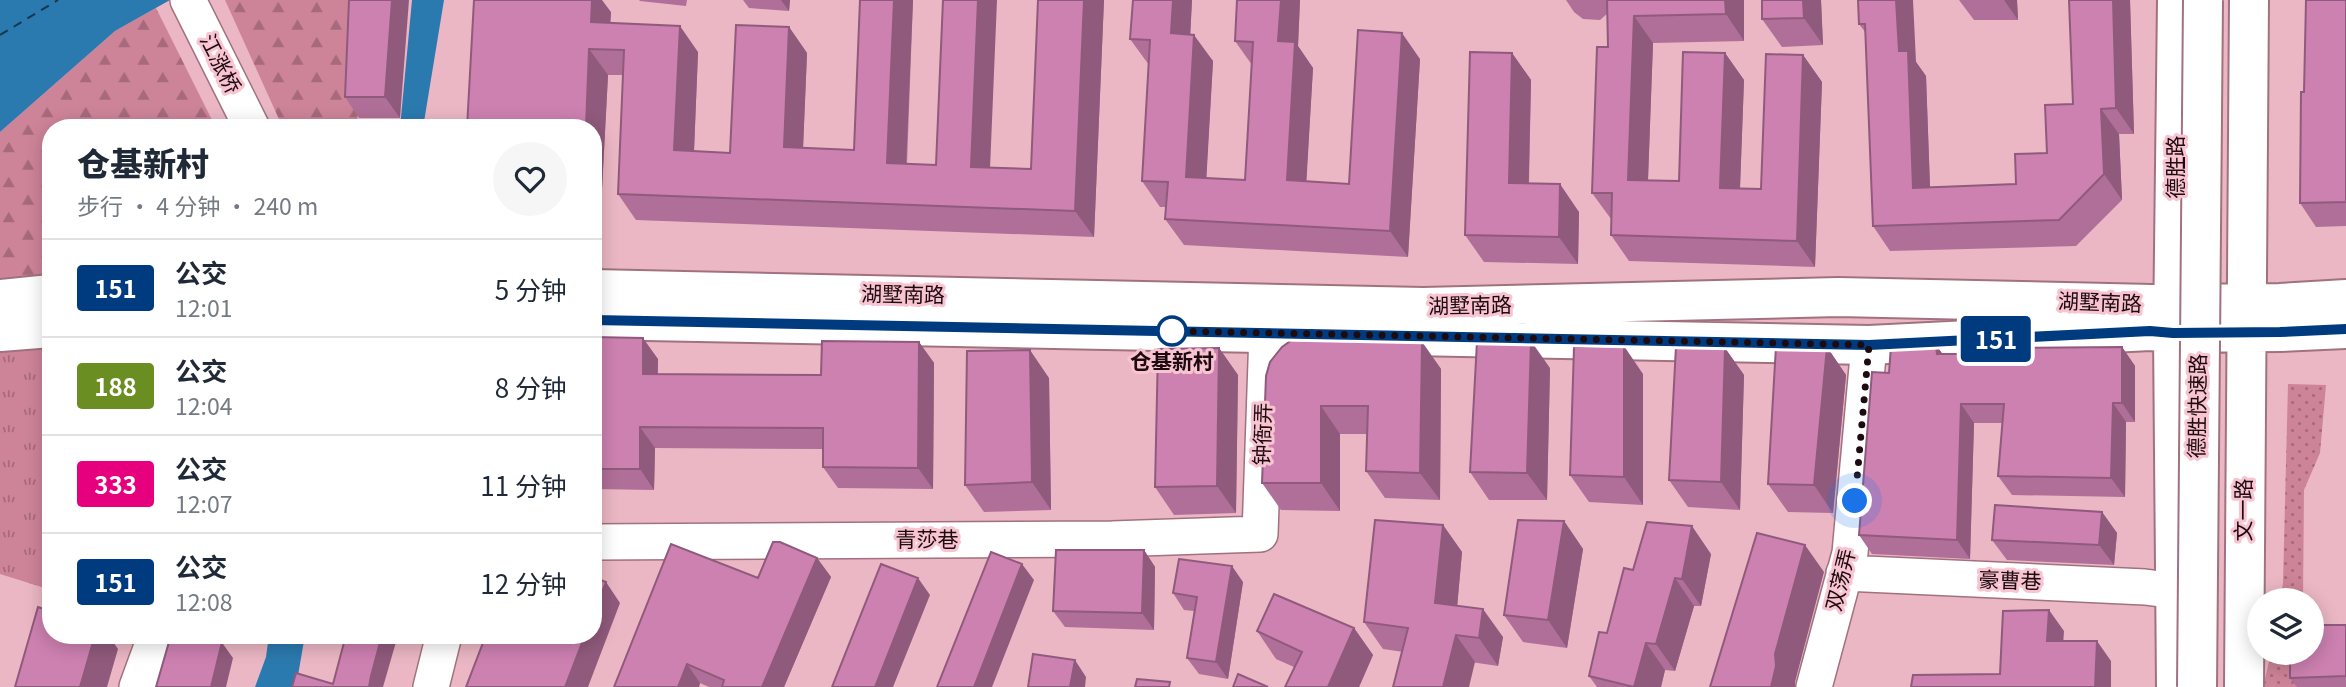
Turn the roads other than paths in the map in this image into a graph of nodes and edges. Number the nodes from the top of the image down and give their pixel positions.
1 (188, 0) edge
2 (2177, 0) edge
3 (2203, 0) edge
4 (2221, 0) edge
5 (2249, 0) edge
6 (248, 119) edge
7 (602, 289) edge
8 (42, 295) edge
9 (0, 299) edge
10 (2346, 299) edge
11 (2246, 317) junction
12 (2174, 318) junction
13 (602, 320) edge
14 (42, 329) edge
15 (2346, 329) edge
16 (0, 332) edge
17 (1267, 333) junction
18 (1869, 345) junction
19 (1260, 534) joint
20 (602, 542) edge
21 (1844, 573) junction
22 (2176, 591) junction
23 (153, 644) edge
24 (442, 644) edge
25 (137, 687) edge
26 (431, 687) edge
27 (1814, 687) edge
28 (2176, 687) edge
29 (2197, 687) edge
30 (2223, 687) edge
31 (2244, 687) edge

1 - 6 street, 江涨桥
2 - 12 main road, 德胜路
3 - 29 main road, 德胜快速路, bridge
4 - 30 main road, 德胜快速路
5 - 11 main road
7 - 12 main road, 湖墅南路
8 - 9 main road
10 - 11 main road, 湖墅南路
11 - 12 main road, 湖墅南路
11 - 15 main road, 湖墅南路
11 - 31 main road, 文一路
12 - 18 main road, 湖墅南路
12 - 22 main road
13 - 17 main road, 湖墅南路
14 - 16 main road
17 - 18 main road, 湖墅南路
17 - 19 street, 钟衙弄
18 - 21 street, 双荡弄
19 - 20 street, 青莎巷
21 - 22 street, 豪曹巷
21 - 27 street, 双荡弄
22 - 28 main road
23 - 25 street
24 - 26 street

